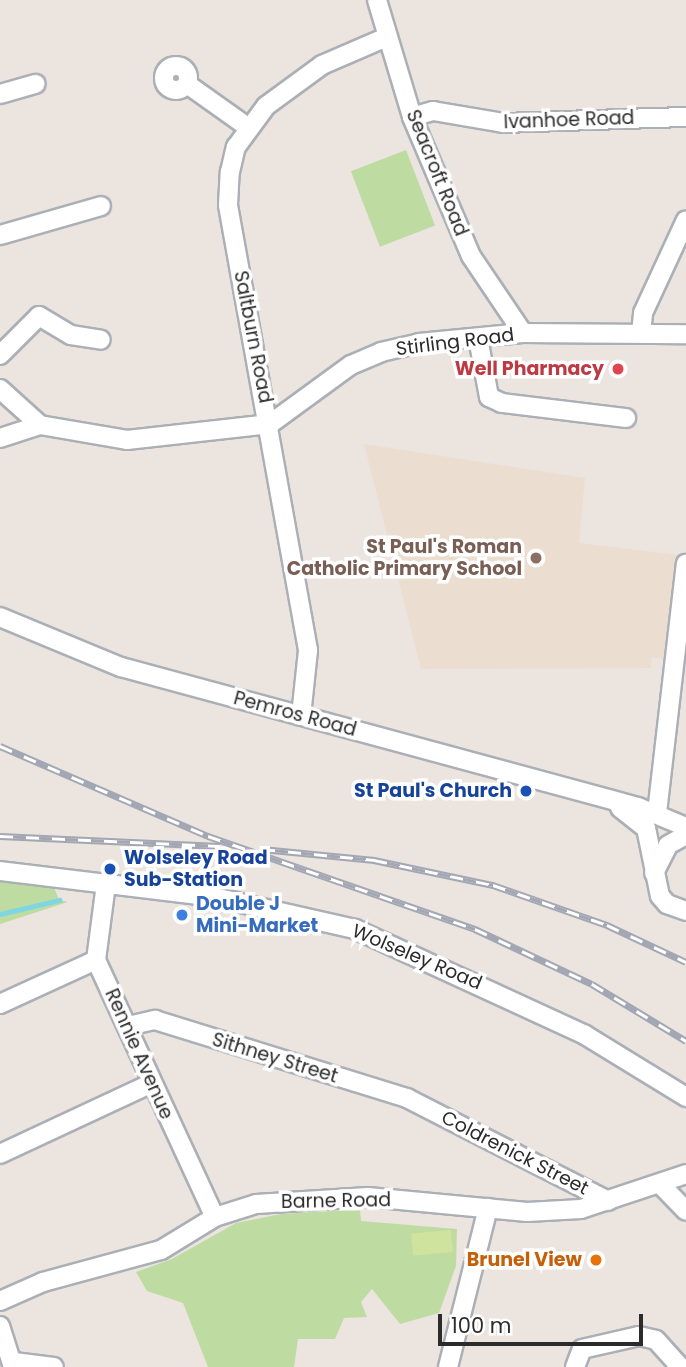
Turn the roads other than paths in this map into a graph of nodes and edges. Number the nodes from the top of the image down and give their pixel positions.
1 (377, 0) edge
2 (387, 37) junction
3 (36, 84) dead end
4 (187, 84) dead end
5 (0, 94) edge
6 (412, 117) junction
7 (686, 117) edge
8 (248, 128) junction
9 (102, 206) dead end
10 (686, 220) edge
11 (0, 235) edge
12 (641, 332) junction
13 (523, 333) junction
14 (686, 334) edge
15 (478, 338) junction
16 (101, 340) dead end
17 (0, 355) edge
18 (0, 389) edge
19 (620, 413) dead end
20 (40, 425) junction
21 (270, 425) junction
22 (0, 438) edge
23 (686, 564) edge
24 (0, 617) edge
25 (301, 716) junction
26 (595, 797) junction
27 (657, 813) junction
28 (686, 827) edge
29 (686, 835) edge
30 (0, 871) edge
31 (653, 876) junction
32 (106, 884) junction
33 (686, 911) edge
34 (96, 960) junction
35 (0, 1004) edge
36 (128, 1027) junction
37 (152, 1083) junction
38 (686, 1097) edge
39 (421, 1104) joint
40 (0, 1154) edge
41 (686, 1174) edge
42 (660, 1184) junction
43 (608, 1201) junction
44 (488, 1208) junction
45 (686, 1211) edge
46 (215, 1217) junction
47 (0, 1301) edge
48 (0, 1326) edge
49 (681, 1363) edge
50 (13, 1364) edge
51 (54, 1367) edge
52 (448, 1367) edge
53 (575, 1367) edge

1 - 2 street, Seacroft Road
2 - 6 street, Seacroft Road
2 - 8 street, Saltburn Road
3 - 5 street
4 - 8 street
6 - 7 street, Ivanhoe Road
6 - 13 street, Seacroft Road
8 - 21 street, Saltburn Road
9 - 11 street
10 - 12 street
12 - 13 street, Stirling Road
12 - 14 street, Stirling Road
13 - 15 street, Stirling Road
15 - 19 street
15 - 21 street, Stirling Road
16 - 17 street
18 - 20 street
20 - 21 street
20 - 22 street
21 - 25 street, Saltburn Road
23 - 27 street
24 - 25 street, Pemros Road
25 - 26 street, Pemros Road
26 - 27 street, Pemros Road
26 - 31 street, Pemros Road
27 - 28 street, Pemros Road
29 - 31 street
30 - 32 street, Wolseley Road
31 - 33 street, Pemros Road
32 - 34 street
32 - 38 street, Wolseley Road
34 - 35 street
34 - 36 street, Rennie Avenue
36 - 37 street, Rennie Avenue
36 - 39 street, Sithney Street
37 - 40 street
37 - 46 street, Rennie Avenue
39 - 43 street, Coldrenick Street
41 - 42 street, Barne Road
42 - 43 street, Barne Road
42 - 45 street
43 - 44 street, Barne Road
44 - 46 street, Barne Road
44 - 52 street
46 - 47 street, Barne Road
48 - 50 street
49 - 53 street
50 - 51 street

